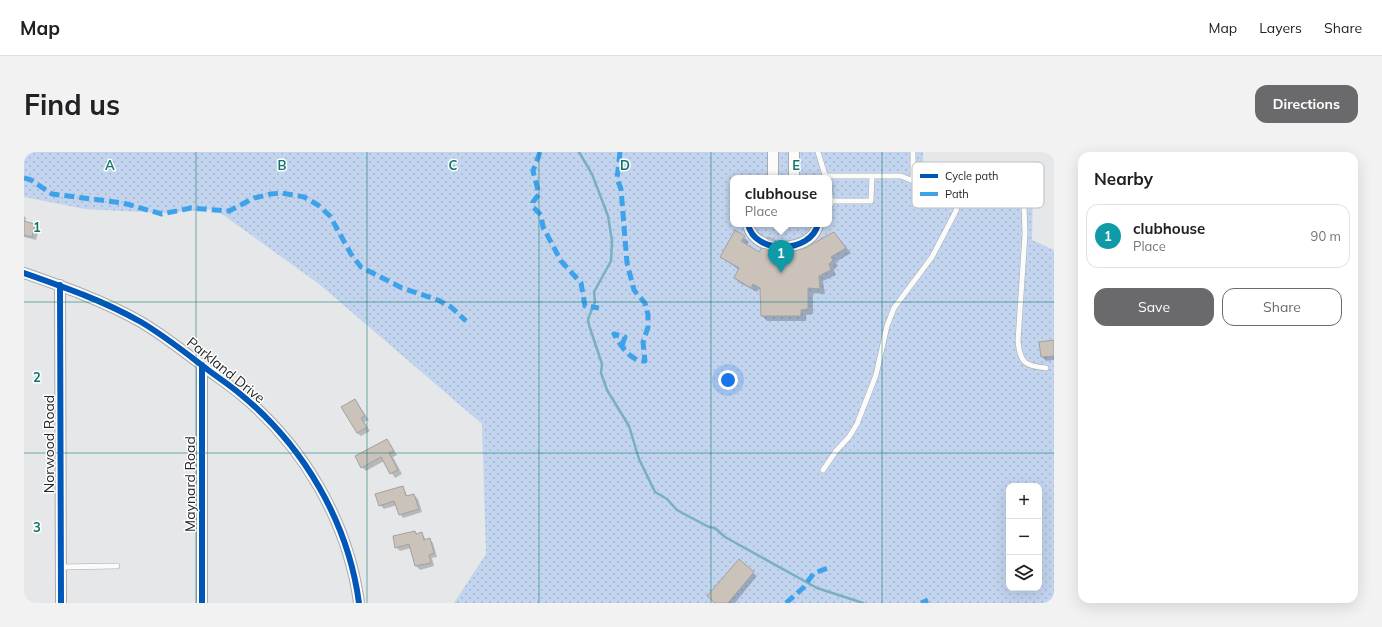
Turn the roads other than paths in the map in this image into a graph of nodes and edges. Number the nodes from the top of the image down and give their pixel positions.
1 (773, 152) edge
2 (794, 152) edge
3 (818, 152) edge
4 (773, 175) edge
5 (794, 175) edge
6 (825, 175) edge
7 (872, 176) junction
8 (832, 177) edge
9 (912, 181) edge
10 (832, 203) edge
11 (957, 208) edge
12 (1024, 208) edge
13 (748, 227) edge
14 (816, 227) edge
15 (24, 273) edge
16 (60, 285) junction
17 (202, 365) junction
18 (1046, 368) dead end
19 (823, 470) dead end
20 (118, 566) dead end
21 (61, 567) junction
22 (61, 603) edge
23 (202, 603) edge
24 (359, 603) edge

1 - 4 street
2 - 5 street
3 - 6 lane
7 - 8 lane
7 - 9 lane
7 - 10 lane
11 - 19 lane
12 - 18 lane
13 - 14 street
15 - 16 street, Parkland Drive
16 - 17 street, Parkland Drive
16 - 21 street, Norwood Road
17 - 23 street, Maynard Road
17 - 24 street, Parkland Drive
20 - 21 lane
21 - 22 street, Norwood Road

